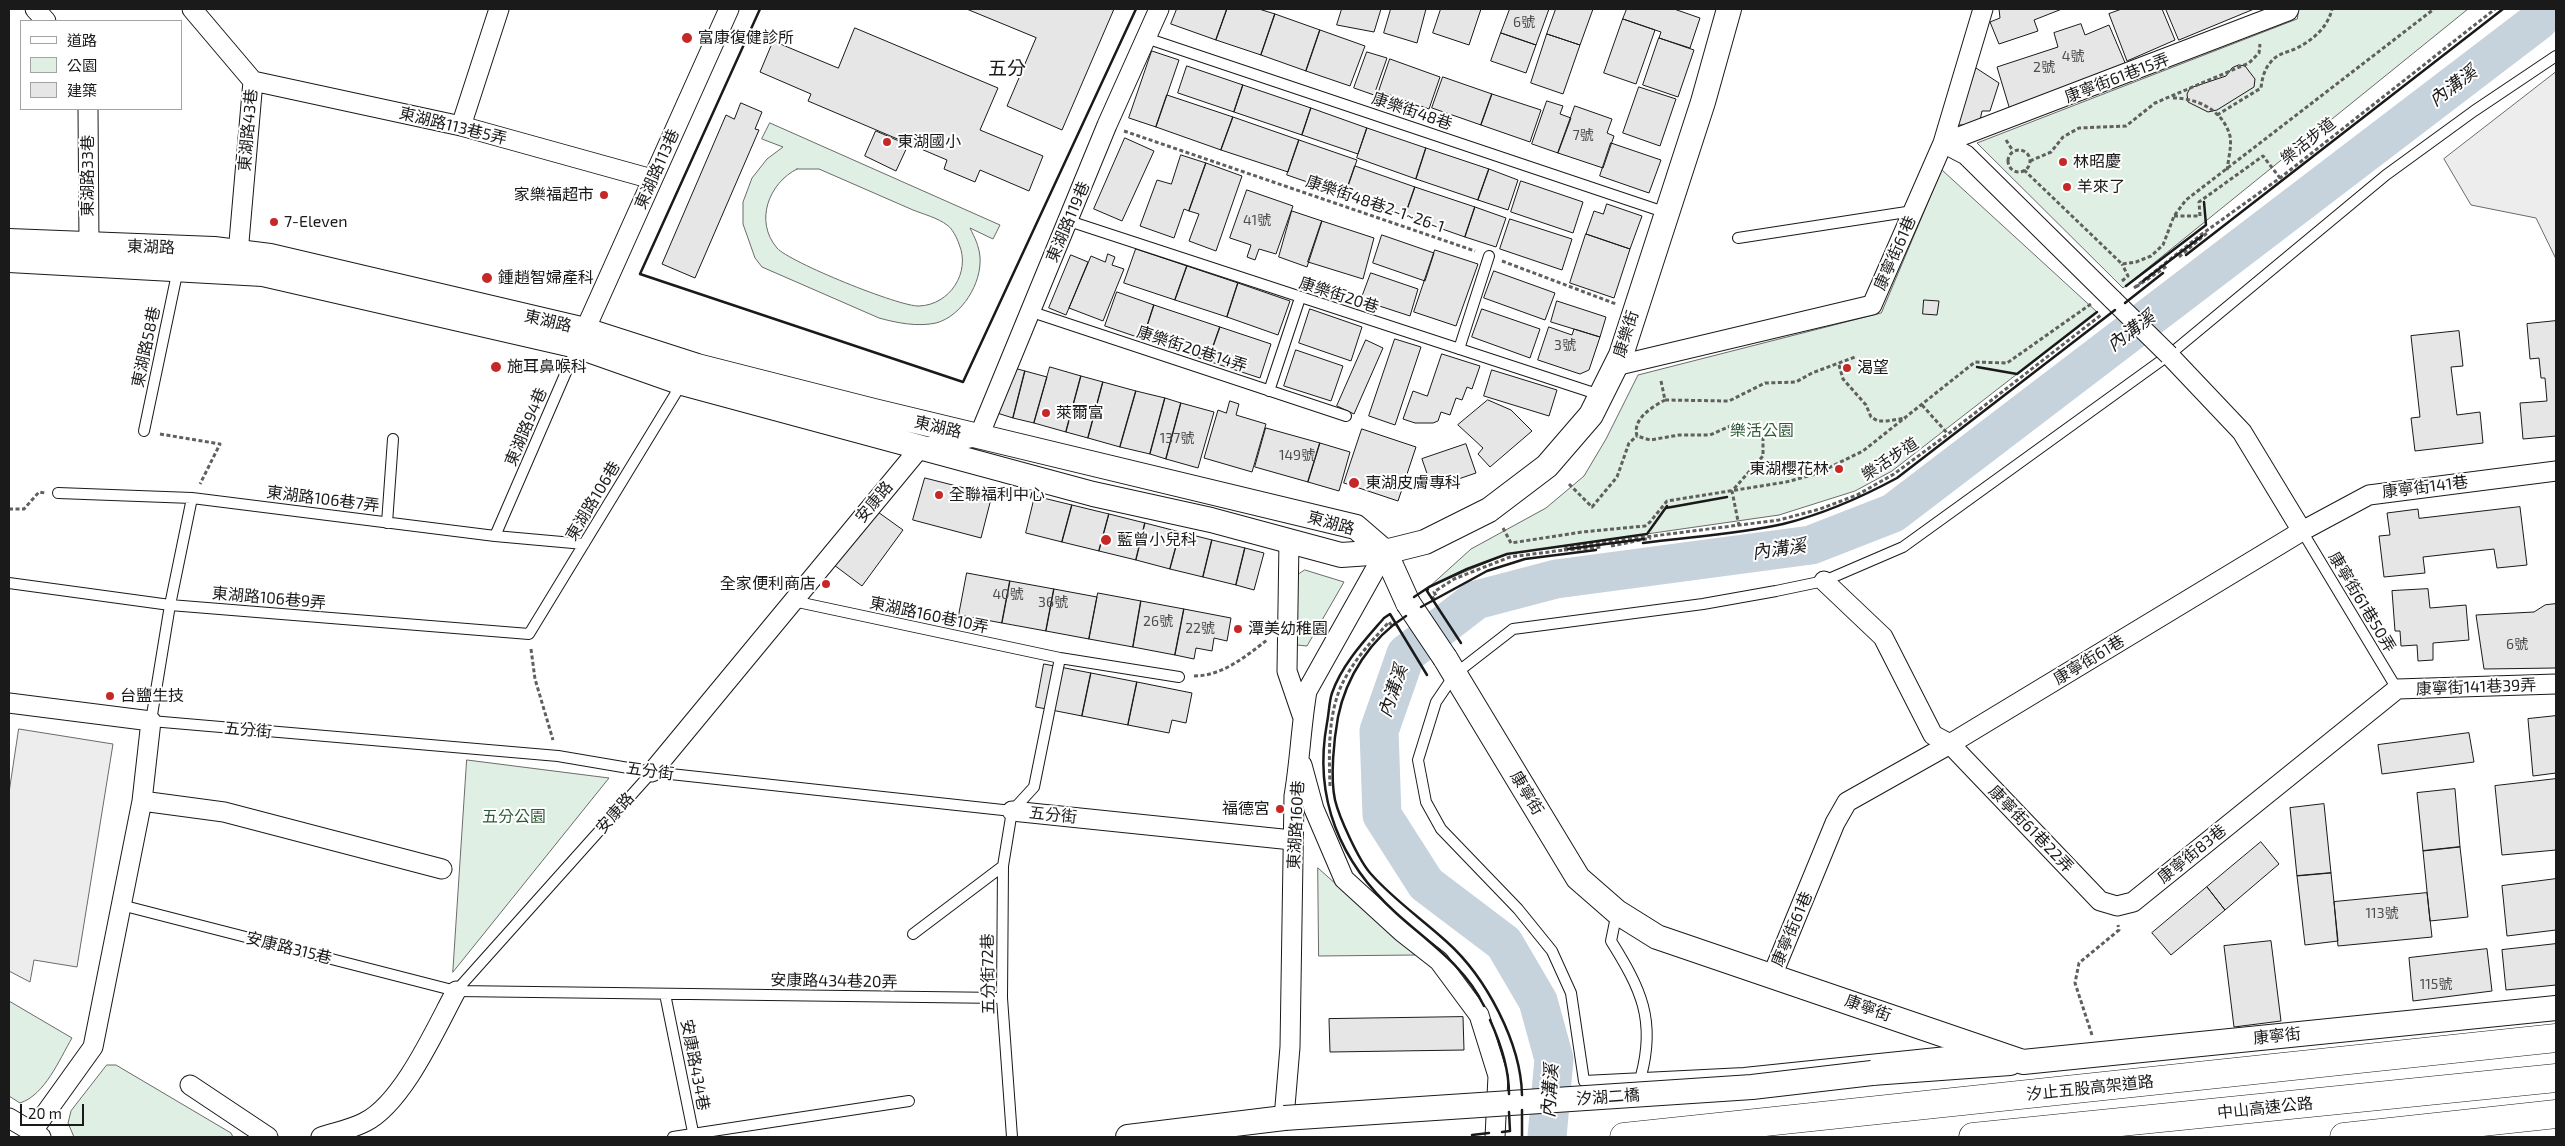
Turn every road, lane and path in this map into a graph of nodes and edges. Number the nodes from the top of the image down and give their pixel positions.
1 (34, 9) edge
2 (192, 9) edge
3 (499, 9) edge
4 (729, 9) edge
5 (1159, 9) edge
6 (1730, 9) edge
7 (1983, 9) edge
8 (2288, 9) edge
9 (2332, 9) edge
10 (2434, 9) edge
11 (2495, 9) edge
12 (45, 20) edge
13 (1146, 38) junction
14 (2260, 41) dead end
15 (2556, 56) edge
16 (252, 84) junction
17 (2170, 98) junction
18 (88, 110) edge
19 (2217, 115) junction
20 (1107, 125) junction
21 (461, 126) junction
22 (2006, 140) dead end
23 (1943, 143) junction
24 (2013, 151) junction
25 (2030, 161) junction
26 (2024, 170) junction
27 (2227, 171) junction
28 (2280, 178) junction
29 (652, 179) junction
30 (1913, 211) junction
31 (1667, 213) junction
32 (2174, 216) junction
33 (1069, 221) junction
34 (2208, 232) junction
35 (1738, 238) dead end
36 (9, 241) edge
37 (89, 244) junction
38 (1489, 256) junction
39 (2179, 257) dead end
40 (9, 260) edge
41 (237, 262) junction
42 (2167, 266) dead end
43 (178, 268) junction
44 (1300, 298) junction
45 (2108, 302) junction
46 (1029, 311) junction
47 (1634, 311) junction
48 (581, 338) junction
49 (1459, 349) junction
50 (2169, 355) junction
51 (1855, 357) dead end
52 (1838, 364) junction
53 (1615, 366) junction
54 (1661, 382) dead end
55 (682, 383) junction
56 (1269, 391) junction
57 (1600, 395) junction
58 (1665, 400) junction
59 (1922, 405) junction
60 (1346, 416) dead end
61 (1906, 418) junction
62 (144, 431) joint
63 (1948, 434) junction
64 (979, 436) junction
65 (1637, 436) junction
66 (393, 439) dead end
67 (919, 448) junction
68 (2556, 471) edge
69 (1569, 484) dead end
70 (1732, 491) junction
71 (58, 493) joint
72 (192, 498) junction
73 (9, 509) edge
74 (388, 523) junction
75 (1739, 526) junction
76 (1503, 528) dead end
77 (2302, 531) junction
78 (495, 536) junction
79 (1652, 538) junction
80 (1289, 541) junction
81 (584, 544) junction
82 (1611, 546) dead end
83 (1602, 547) dead end
84 (1564, 550) junction
85 (1385, 552) junction
86 (1824, 581) junction
87 (9, 583) edge
88 (1436, 596) dead end
89 (793, 601) junction
90 (170, 605) junction
91 (1289, 622) junction
92 (1392, 626) dead end
93 (528, 634) junction
94 (1060, 658) junction
95 (1450, 666) junction
96 (1180, 677) joint
97 (2556, 684) edge
98 (2397, 689) junction
99 (9, 703) edge
100 (1303, 717) junction
101 (151, 721) junction
102 (1950, 744) junction
103 (558, 756) junction
104 (1301, 759) junction
105 (652, 772) junction
106 (1330, 791) dead end
107 (142, 801) junction
108 (1012, 811) junction
109 (1292, 840) junction
110 (1003, 866) junction
111 (442, 870) dead end
112 (121, 905) junction
113 (2117, 906) junction
114 (1618, 912) junction
115 (914, 934) dead end
116 (1772, 976) junction
117 (456, 991) junction
118 (666, 994) junction
119 (1002, 998) junction
120 (2556, 1008) edge
121 (2556, 1038) edge
122 (1980, 1048) junction
123 (2096, 1055) junction
124 (2023, 1062) junction
125 (1641, 1076) junction
126 (2556, 1078) edge
127 (190, 1085) dead end
128 (909, 1101) dead end
129 (1496, 1112) junction
130 (2556, 1114) edge
131 (9, 1118) edge
132 (1284, 1118) junction
133 (36, 1135) edge
134 (694, 1136) edge
135 (268, 1137) edge
136 (322, 1137) edge
137 (673, 1137) edge
138 (1012, 1137) edge
139 (1128, 1137) edge
140 (1495, 1137) edge
141 (1624, 1137) edge
142 (1973, 1137) edge
143 (2344, 1137) edge
144 (2404, 1137) edge

1 - 12 street
2 - 16 street, 東湖路43巷
3 - 21 street
4 - 29 street, 東湖路113巷
5 - 13 street, 東湖路119巷
6 - 31 street, 康樂街
7 - 23 street, 康寧街61巷
8 - 23 street, 康寧街61巷15弄
9 - 19 path
10 - 27 path
11 - 28 path, 樂活步道
13 - 20 street, 東湖路119巷
13 - 31 lane, 康樂街48巷
14 - 17 path
15 - 50 lane
16 - 21 street, 東湖路113巷5弄
16 - 41 street, 東湖路43巷
17 - 19 path
17 - 25 path
18 - 37 street, 東湖路33巷
19 - 27 path
20 - 33 street, 東湖路119巷
20 - 38 path, 康樂街48巷2-1~26-1
21 - 29 street, 東湖路113巷5弄
22 - 24 path
23 - 30 street, 康寧街61巷
23 - 45 street
24 - 25 path
24 - 26 path
25 - 26 path
26 - 32 path
27 - 32 path
28 - 32 path
28 - 34 path, 樂活步道
29 - 48 street, 東湖路113巷
30 - 35 lane
30 - 53 street, 康寧街61巷
31 - 47 street, 康樂街
33 - 44 lane, 康樂街20巷
33 - 46 street, 東湖路119巷
34 - 39 path
34 - 42 path, 樂活步道
36 - 37 street, 東湖路
37 - 41 street, 東湖路
38 - 47 path, 康樂街48巷2-1~26-1
38 - 49 lane
40 - 43 street, 東湖路
41 - 43 street, 東湖路
41 - 48 street, 東湖路
43 - 62 lane, 東湖路58巷
44 - 49 lane, 康樂街20巷
44 - 56 lane
45 - 50 street, bridge
45 - 59 path
45 - 63 path, 樂活步道
46 - 56 lane, 康樂街20巷14弄
46 - 64 street, 東湖路119巷
47 - 53 street, 康樂街
48 - 55 street, 東湖路
48 - 64 street, 東湖路
48 - 78 lane, 東湖路94巷
49 - 57 lane, 康樂街20巷
50 - 77 street
50 - 86 lane
51 - 52 path
52 - 58 path
52 - 61 path
53 - 57 street, 康樂街
54 - 58 path
55 - 67 street, 東湖路
55 - 81 lane, 東湖路106巷
56 - 60 lane, 康樂街20巷14弄
57 - 85 street, 康樂街
58 - 65 path
59 - 61 path
59 - 63 path
61 - 70 path
62 - 72 path
63 - 75 path, 樂活步道
64 - 67 street
64 - 85 street, 東湖路
65 - 69 path
65 - 70 path
66 - 74 lane
67 - 80 street, 東湖路
67 - 89 street, 安康路
68 - 77 street, 康寧街141巷
70 - 75 path
70 - 76 path
71 - 72 lane, 東湖路106巷7弄
71 - 73 path
72 - 74 lane, 東湖路106巷7弄
72 - 90 lane
74 - 78 lane, 東湖路106巷7弄
75 - 79 path, 樂活步道
77 - 98 lane, 康寧街61巷50弄
77 - 102 street, 康寧街61巷
78 - 81 lane, 東湖路106巷7弄
79 - 82 path
79 - 84 path
80 - 85 street, 東湖路
80 - 91 street
81 - 93 lane, 東湖路106巷
83 - 84 path
84 - 88 path
85 - 95 street, 康寧街, bridge
85 - 100 street, 東湖路160巷
86 - 95 lane
86 - 102 street, 康寧街61巷22弄
87 - 90 lane, 東湖路106巷9弄
89 - 94 lane, 東湖路160巷10弄
89 - 105 street, 安康路
90 - 93 lane, 東湖路106巷9弄
90 - 101 lane
91 - 96 path
91 - 100 street
92 - 106 path
93 - 103 path
94 - 96 lane, 東湖路160巷10弄
94 - 108 lane
95 - 114 street, 康寧街
95 - 125 lane
97 - 98 street, 康寧街141巷39弄
98 - 113 street, 康寧街83巷
99 - 101 street, 五分街
100 - 104 street, 東湖路160巷
101 - 103 lane, 五分街
101 - 107 street
102 - 113 street, 康寧街61巷22弄
102 - 116 street, 康寧街61巷
103 - 105 lane, 五分街
104 - 109 street, 東湖路160巷
104 - 129 street
105 - 108 lane, 五分街
105 - 117 lane, 安康路
107 - 111 street
107 - 112 street
108 - 109 street, 五分街
108 - 110 lane, 五分街72巷
109 - 132 street, 東湖路160巷
110 - 115 lane
110 - 119 lane, 五分街72巷
112 - 117 lane, 安康路315巷
112 - 133 street
113 - 123 path
114 - 116 street, 康寧街
114 - 125 lane
116 - 122 street, 康寧街
117 - 118 lane
117 - 136 street, 安康路
118 - 119 lane, 安康路434巷20弄
118 - 134 lane, 安康路434巷
119 - 138 lane, 五分街72巷
120 - 123 street, 康寧街
121 - 141 highway, 汐止五股高架道路
122 - 124 street, 康寧街
122 - 125 lane
123 - 124 street, 康寧街
124 - 132 street, 汐湖二橋, bridge
126 - 142 highway, 中山高速公路
127 - 135 street
128 - 134 lane, 安康路434巷
129 - 132 lane
129 - 140 street
130 - 143 highway
130 - 144 highway
131 - 133 street
132 - 139 street, 汐湖二橋
134 - 137 lane

